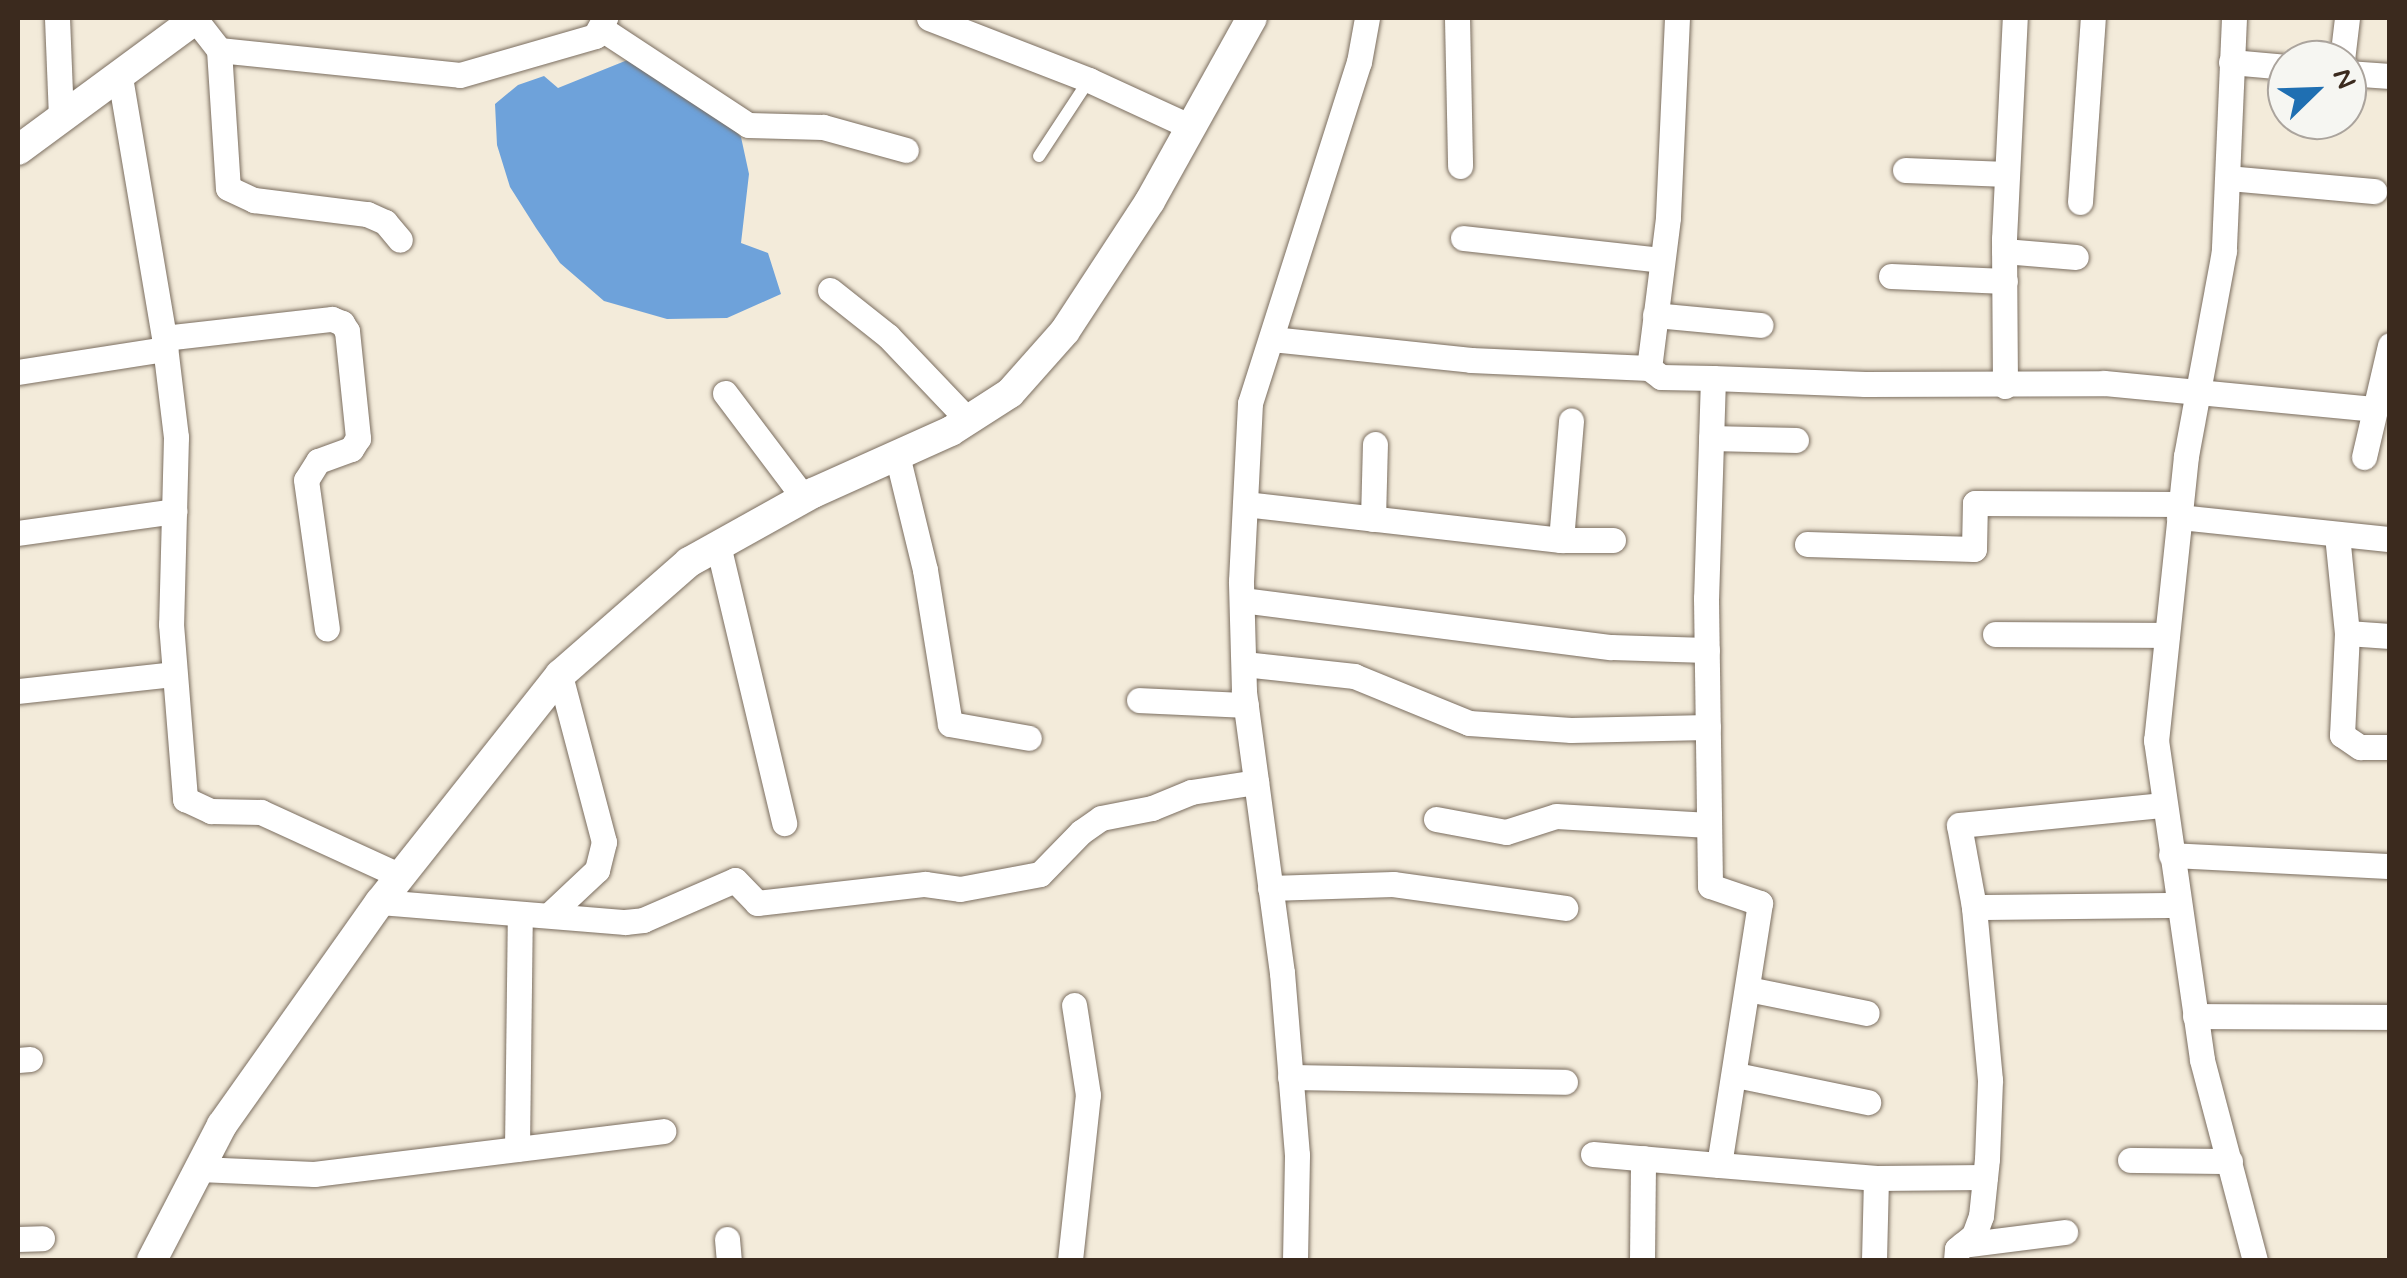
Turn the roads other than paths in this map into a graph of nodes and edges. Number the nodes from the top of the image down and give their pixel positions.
1 (57, 18) edge
2 (196, 18) edge
3 (929, 18) edge
4 (1252, 18) edge
5 (1366, 18) edge
6 (1456, 18) edge
7 (1677, 18) edge
8 (2015, 18) edge
9 (2093, 18) edge
10 (2234, 18) edge
11 (604, 23) edge
12 (219, 50) junction
13 (2232, 62) junction
14 (2267, 66) edge
15 (120, 77) junction
16 (1089, 80) junction
17 (61, 117) junction
18 (1191, 127) junction
19 (18, 150) edge
20 (906, 150) dead end
21 (1039, 156) dead end
22 (1460, 166) dead end
23 (1905, 170) dead end
24 (2007, 174) junction
25 (2228, 178) junction
26 (2374, 191) dead end
27 (2080, 202) dead end
28 (1463, 238) dead end
29 (400, 240) dead end
30 (2004, 251) junction
31 (2076, 257) dead end
32 (1662, 260) junction
33 (1891, 276) dead end
34 (2005, 282) junction
35 (830, 290) dead end
36 (1655, 315) junction
37 (1760, 325) dead end
38 (1272, 339) junction
39 (165, 344) junction
40 (2390, 345) edge
41 (1649, 368) junction
42 (18, 372) edge
43 (1712, 378) junction
44 (2006, 386) junction
45 (2199, 390) junction
46 (725, 392) dead end
47 (968, 420) junction
48 (1571, 420) dead end
49 (2374, 434) edge
50 (1710, 438) junction
51 (1796, 440) dead end
52 (1375, 444) dead end
53 (897, 456) junction
54 (804, 498) junction
55 (1245, 504) junction
56 (2180, 510) junction
57 (174, 511) junction
58 (1372, 518) junction
59 (18, 533) edge
60 (2337, 535) junction
61 (2390, 539) edge
62 (1561, 540) junction
63 (1613, 540) dead end
64 (1807, 544) dead end
65 (718, 546) junction
66 (1242, 600) junction
67 (328, 629) dead end
68 (1995, 634) dead end
69 (2347, 634) junction
70 (2166, 635) junction
71 (2390, 636) edge
72 (1707, 650) junction
73 (1244, 664) junction
74 (174, 674) junction
75 (560, 674) junction
76 (18, 691) edge
77 (1139, 700) dead end
78 (1246, 705) junction
79 (1708, 727) junction
80 (1029, 738) dead end
81 (2390, 747) edge
82 (1256, 782) junction
83 (2164, 805) junction
84 (1436, 819) dead end
85 (784, 823) dead end
86 (1709, 825) junction
87 (2171, 855) junction
88 (2390, 866) edge
89 (401, 876) junction
90 (1270, 888) junction
91 (380, 902) junction
92 (2178, 905) junction
93 (1974, 907) junction
94 (1565, 908) dead end
95 (520, 914) junction
96 (549, 915) junction
97 (1748, 989) junction
98 (1074, 1005) dead end
99 (1867, 1013) dead end
100 (2195, 1016) junction
101 (2390, 1016) edge
102 (1736, 1075) junction
103 (1290, 1077) junction
104 (1565, 1082) dead end
105 (1868, 1102) dead end
106 (664, 1132) dead end
107 (516, 1150) junction
108 (1593, 1154) dead end
109 (1643, 1158) junction
110 (2130, 1160) dead end
111 (2230, 1160) junction
112 (1719, 1165) junction
113 (199, 1169) junction
114 (1985, 1177) junction
115 (1876, 1178) junction
116 (2065, 1232) dead end
117 (1959, 1253) edge
118 (152, 1260) edge
119 (1070, 1260) edge
120 (1295, 1260) edge
121 (1642, 1260) edge
122 (1874, 1260) edge
123 (2255, 1260) edge

1 - 17 street
2 - 12 street
2 - 15 street
3 - 16 street
4 - 18 street
5 - 38 street
6 - 22 street
7 - 32 street
8 - 24 street
9 - 27 street
10 - 13 street
11 - 12 street
11 - 20 street
12 - 29 street
13 - 14 street
13 - 25 street
15 - 17 street
15 - 39 street
16 - 18 street
16 - 21 lane
17 - 19 street
18 - 47 street
23 - 24 street
24 - 30 street
25 - 26 street
25 - 45 street
28 - 32 street
30 - 31 street
30 - 34 street
32 - 36 street
33 - 34 street
34 - 44 street
35 - 47 street
36 - 37 street
36 - 41 street
38 - 41 street
38 - 55 street
39 - 42 street
39 - 57 street
39 - 67 street
40 - 49 street
41 - 43 street
43 - 44 street
43 - 50 street
44 - 45 street
45 - 49 street
45 - 56 street
46 - 54 street
47 - 53 street
48 - 62 street
50 - 51 street
50 - 72 street
52 - 58 street
53 - 54 street
53 - 80 street
54 - 65 street
55 - 58 street
55 - 66 street
56 - 60 street
56 - 64 street
56 - 70 street
57 - 59 street
57 - 74 street
58 - 62 street
60 - 61 street
60 - 69 street
62 - 63 street
65 - 75 street
65 - 85 street
66 - 72 street
66 - 73 street
68 - 70 street
69 - 71 street
69 - 81 street
70 - 83 street
72 - 79 street
73 - 78 street
73 - 79 street
74 - 76 street
74 - 89 street
75 - 89 street
75 - 96 street
77 - 78 street
78 - 82 street
79 - 86 street
82 - 90 street
82 - 96 street
83 - 87 street
83 - 93 street
84 - 86 street
86 - 97 street
87 - 88 street
87 - 92 street
89 - 91 street
90 - 94 street
90 - 103 street
91 - 95 street
91 - 113 street
92 - 93 street
92 - 100 street
93 - 114 street
95 - 96 street
95 - 107 street
97 - 99 street
97 - 102 street
98 - 119 street
100 - 101 street
100 - 111 street
102 - 105 street
102 - 112 street
103 - 104 street
103 - 120 street
106 - 107 street
107 - 113 street
108 - 109 street
109 - 112 street
109 - 121 street
110 - 111 street
111 - 123 street
112 - 115 street
113 - 118 street
114 - 115 street
114 - 117 street
115 - 122 street
116 - 117 street

